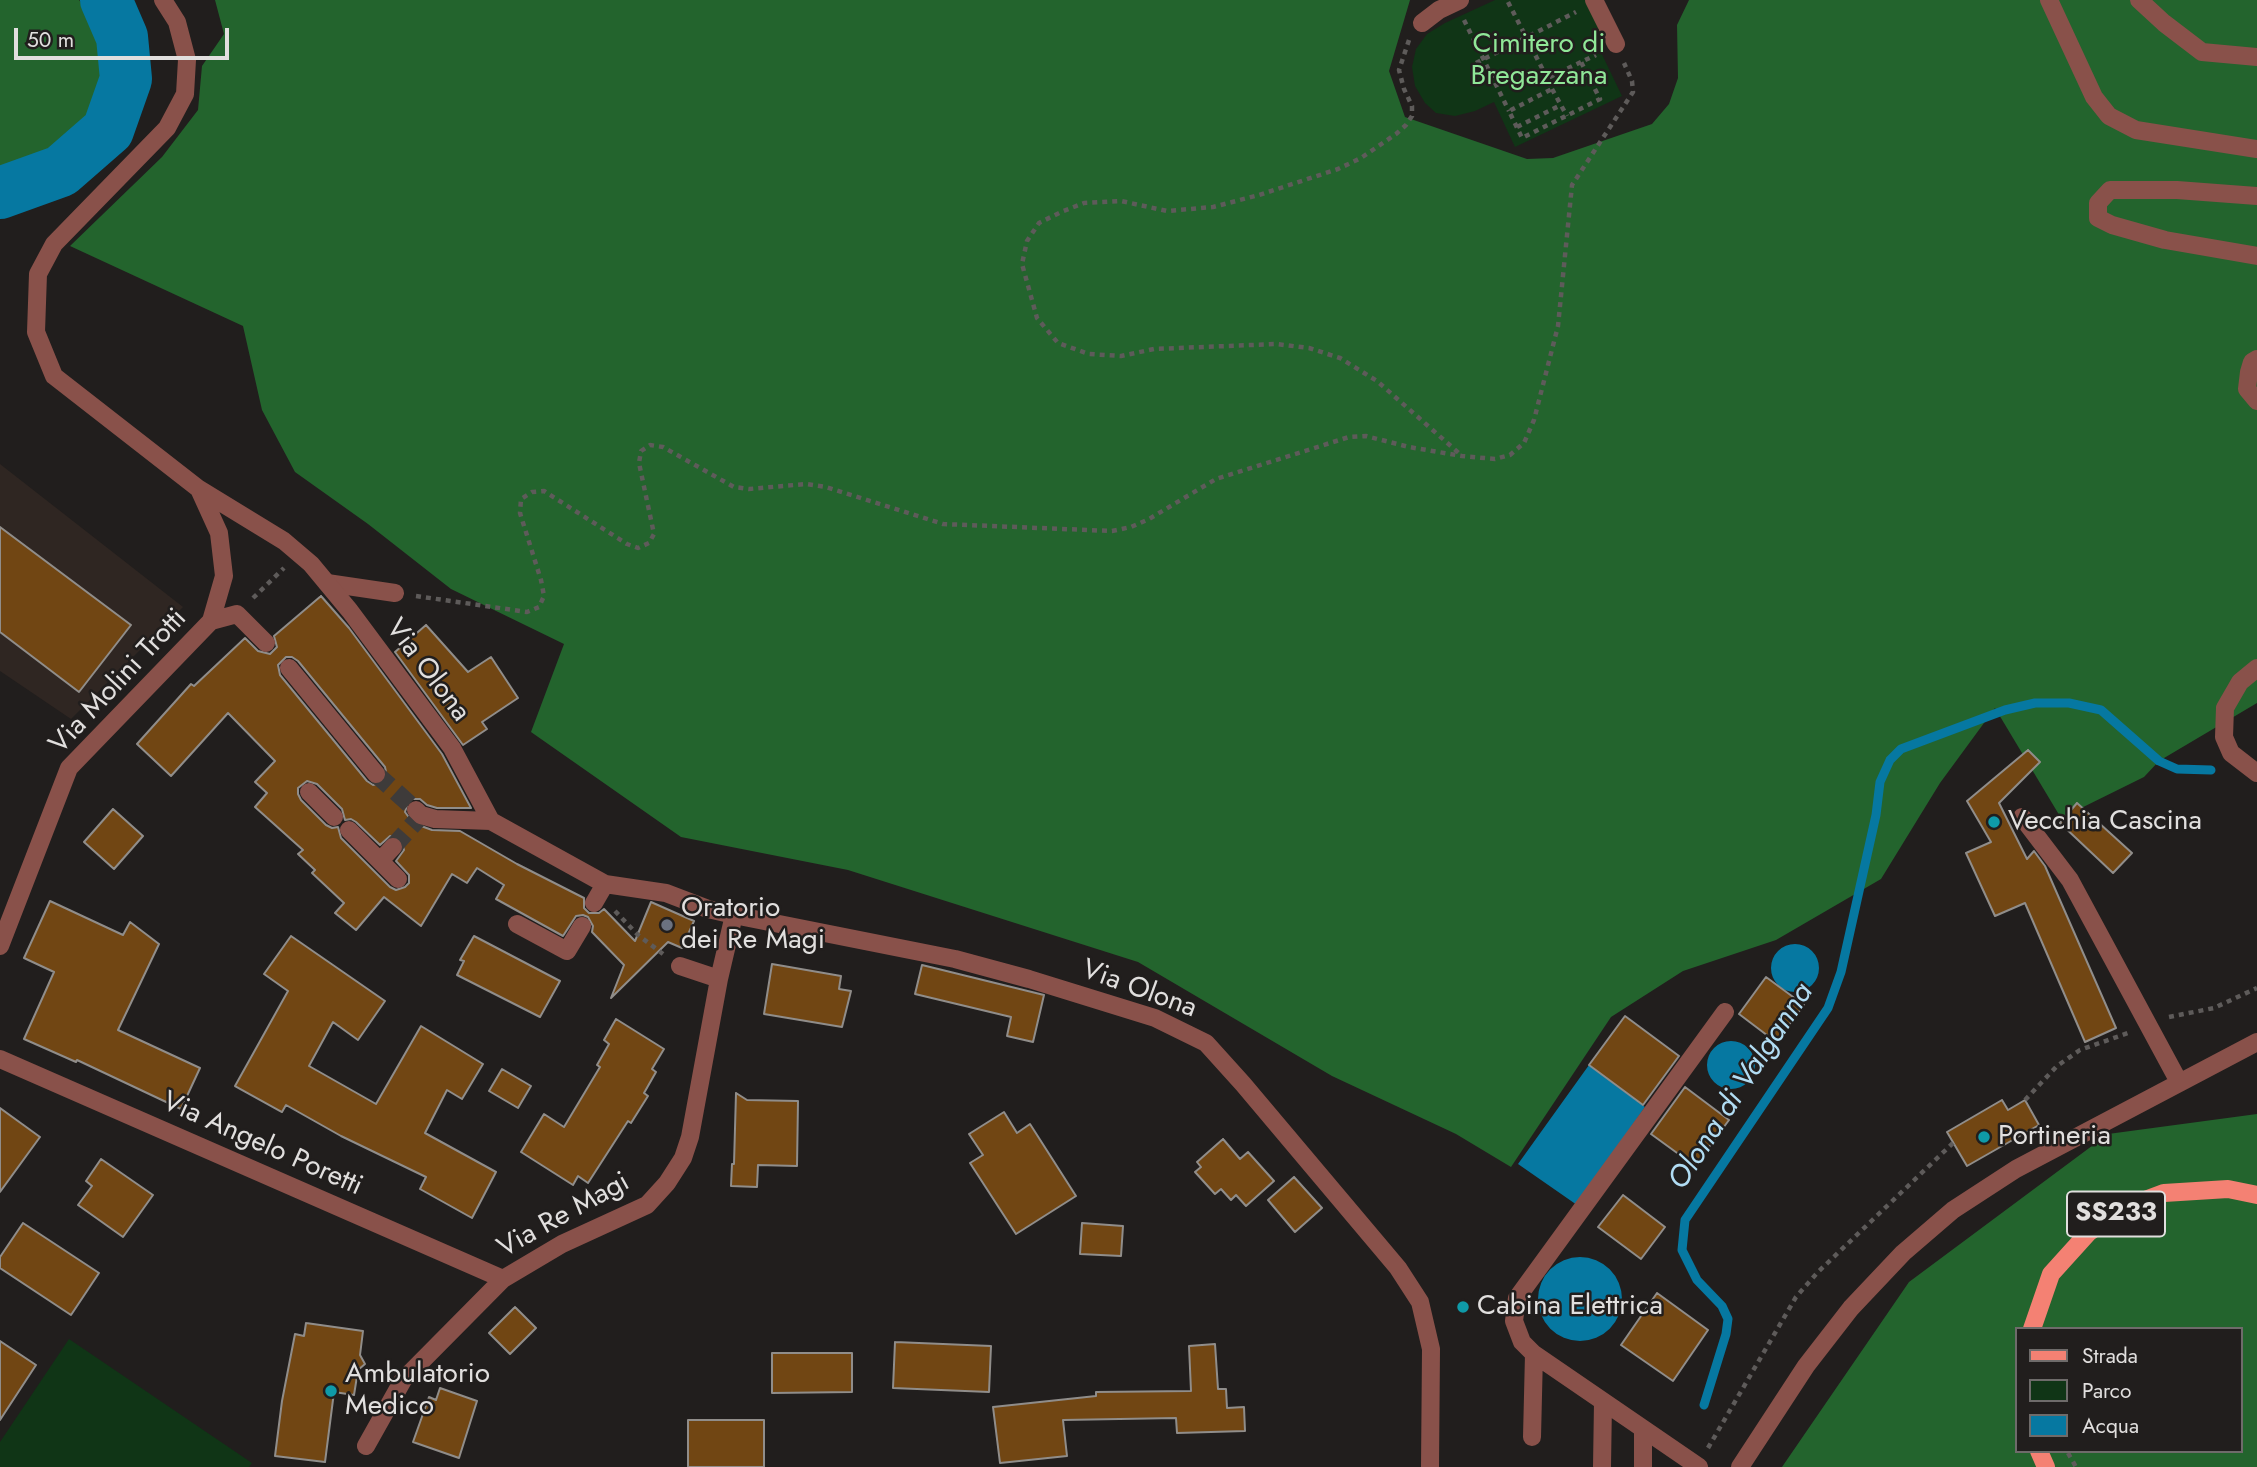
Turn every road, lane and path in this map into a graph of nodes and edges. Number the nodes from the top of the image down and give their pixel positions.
1 (163, 0) edge
2 (2049, 0) edge
3 (2139, 0) edge
4 (1457, 1) edge
5 (1595, 1) edge
6 (1508, 2) dead end
7 (1422, 23) joint
8 (1526, 37) junction
9 (1616, 44) junction
10 (2257, 57) edge
11 (1483, 59) junction
12 (1581, 62) junction
13 (1476, 63) dead end
14 (1544, 70) dead end
15 (1552, 89) junction
16 (1561, 105) junction
17 (1509, 111) junction
18 (1567, 116) junction
19 (1517, 127) junction
20 (2257, 149) edge
21 (2257, 196) edge
22 (2257, 256) edge
23 (2257, 359) edge
24 (2257, 401) edge
25 (1462, 456) junction
26 (199, 489) junction
27 (299, 553) junction
28 (327, 583) junction
29 (395, 593) joint
30 (237, 614) junction
31 (211, 621) junction
32 (265, 643) dead end
33 (289, 668) dead end
34 (2257, 668) edge
35 (2257, 773) edge
36 (376, 774) tunnel mouth
37 (310, 792) dead end
38 (418, 815) tunnel mouth
39 (334, 817) dead end
40 (2022, 817) dead end
41 (491, 821) junction
42 (349, 830) dead end
43 (393, 847) tunnel mouth
44 (380, 861) junction
45 (398, 879) dead end
46 (599, 895) junction
47 (734, 915) junction
48 (517, 924) dead end
49 (582, 926) dead end
50 (0, 946) edge
51 (680, 966) joint
52 (719, 979) junction
53 (1725, 1012) dead end
54 (2257, 1042) edge
55 (0, 1059) edge
56 (2179, 1082) junction
57 (1953, 1143) dead end
58 (2257, 1195) edge
59 (503, 1279) junction
60 (2033, 1327) edge
61 (1534, 1354) junction
62 (1603, 1402) junction
63 (1643, 1430) junction
64 (1532, 1437) dead end
65 (366, 1446) dead end
66 (1430, 1467) edge
67 (1602, 1467) edge
68 (1643, 1467) edge
69 (1699, 1467) edge
70 (1740, 1467) edge

1 - 26 street, Via Olona
2 - 20 street
3 - 10 street
4 - 7 street
4 - 11 path
5 - 8 path
5 - 9 street
6 - 8 path
7 - 25 path
8 - 11 path
8 - 14 path
9 - 12 path
9 - 25 path
11 - 13 path
11 - 17 path
12 - 15 path
12 - 18 path
15 - 16 path
15 - 17 path
16 - 18 path
16 - 19 path
17 - 19 path
18 - 19 path
21 - 22 street
23 - 24 street
25 - 29 path
26 - 27 street, Via Olona
26 - 31 street, Via Molini Trotti
27 - 28 street, Via Olona
27 - 30 path
28 - 29 street
28 - 41 street, Via Olona
30 - 31 street
30 - 32 street
31 - 50 street, Via Molini Trotti
33 - 36 street
34 - 35 street
37 - 39 street
38 - 41 street
40 - 56 street
41 - 46 street, Via Olona
42 - 44 street
43 - 44 street
44 - 45 street
46 - 47 street, Via Olona
46 - 51 path
47 - 52 street, Via Re Magi
47 - 66 street, Via Olona
48 - 49 street
51 - 52 street
52 - 59 street, Via Re Magi
53 - 61 street
54 - 56 street
55 - 59 street, Via Angelo Poretti
56 - 70 street
57 - 69 path
58 - 60 main road, SS233
59 - 65 street, Via Re Magi
61 - 62 street
61 - 64 street
62 - 63 street
62 - 67 street
63 - 68 street
63 - 69 street

